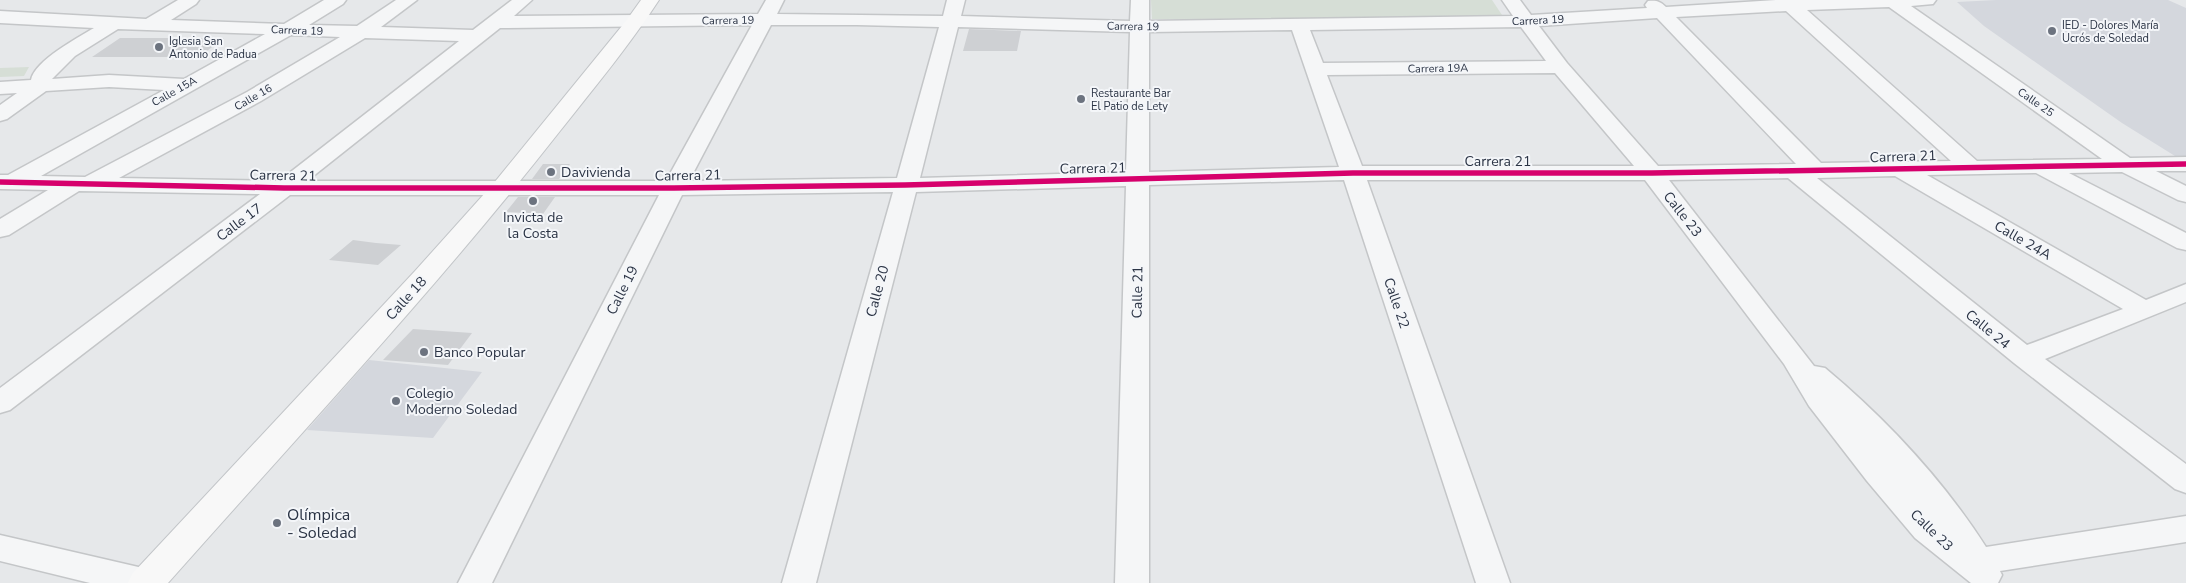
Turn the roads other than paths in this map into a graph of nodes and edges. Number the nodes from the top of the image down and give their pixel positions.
1 (20, 0) edge
2 (190, 0) edge
3 (337, 0) edge
4 (408, 0) edge
5 (523, 0) edge
6 (1140, 0) edge
7 (1511, 0) edge
8 (1927, 0) edge
9 (1893, 1) edge
10 (1786, 3) edge
11 (1656, 7) edge
12 (0, 10) edge
13 (769, 10) edge
14 (953, 10) edge
15 (643, 11) edge
16 (0, 17) edge
17 (1526, 21) junction
18 (495, 22) junction
19 (115, 23) junction
20 (1299, 24) junction
21 (150, 25) junction
22 (1140, 27) junction
23 (287, 30) junction
24 (363, 33) junction
25 (475, 36) junction
26 (1560, 67) junction
27 (1315, 69) junction
28 (41, 85) junction
29 (185, 85) junction
30 (0, 88) edge
31 (0, 115) edge
32 (2124, 164) junction
33 (2186, 164) edge
34 (1970, 166) junction
35 (2038, 166) junction
36 (1901, 170) junction
37 (1805, 171) junction
38 (1353, 173) junction
39 (1652, 173) junction
40 (1138, 179) junction
41 (6, 182) edge
42 (83, 183) junction
43 (905, 185) junction
44 (284, 188) junction
45 (503, 188) junction
46 (674, 188) junction
47 (2186, 195) edge
48 (0, 230) edge
49 (2186, 243) edge
50 (2186, 292) edge
51 (2145, 310) junction
52 (2024, 358) junction
53 (0, 403) edge
54 (2186, 481) edge
55 (2186, 529) edge
56 (0, 548) edge
57 (1980, 570) edge
58 (147, 583) edge
59 (475, 583) edge
60 (799, 583) edge
61 (1132, 583) edge
62 (1493, 583) edge

1 - 12 street
2 - 21 street
3 - 23 street, Calle 15A
4 - 24 street, Calle 16
5 - 18 street, Calle 17
6 - 22 street, Calle 21
7 - 17 street, Calle 23
8 - 9 street, Carrera 19
9 - 10 street, Carrera 19
9 - 32 street, Calle 25
10 - 11 street, Carrera 19
10 - 34 street
11 - 17 street, Carrera 19
11 - 37 street, Calle 24
13 - 14 street, Carrera 19
13 - 15 street, Carrera 19
13 - 46 street, Calle 19
14 - 22 street, Carrera 19
14 - 43 street, Calle 20
15 - 18 street, Carrera 19
15 - 45 main road, Calle 18
16 - 19 street, Carrera 19
17 - 20 street, Carrera 19
17 - 26 street, Calle 23
18 - 25 street, Calle 17
19 - 21 street, Carrera 19
19 - 28 street
20 - 22 street, Carrera 19
20 - 27 street, Calle 22
21 - 23 street, Carrera 19
22 - 40 street, Calle 21
23 - 24 street, Carrera 19
23 - 29 street, Calle 15A
24 - 25 street, Carrera 19
24 - 42 street, Calle 16
25 - 44 street, Calle 17
26 - 27 street, Carrera 19A
26 - 39 street, Calle 23
27 - 38 street, Calle 22
28 - 29 street
28 - 30 street
28 - 31 street
29 - 41 street, Calle 15A
32 - 33 street, Carrera 21
32 - 35 street, Carrera 21
32 - 47 street, Calle 25
34 - 35 street, Carrera 21
34 - 36 street, Carrera 21
35 - 49 street
36 - 37 street, Carrera 21
36 - 51 street, Calle 24A
37 - 39 street, Carrera 21
37 - 52 street, Calle 24
38 - 39 street, Carrera 21
38 - 40 street, Carrera 21
38 - 62 street, Calle 22
39 - 57 street, Calle 23
40 - 43 street, Carrera 21
40 - 61 street, Calle 21
41 - 42 street, Carrera 21
42 - 44 street, Carrera 21
42 - 48 street, Calle 16
43 - 46 street, Carrera 21
43 - 60 street, Calle 20
44 - 45 street, Carrera 21
44 - 53 street, Calle 17
45 - 46 street, Carrera 21
45 - 58 main road, Calle 18
46 - 59 street, Calle 19
50 - 51 street
51 - 52 street
52 - 54 street, Calle 24
55 - 57 street
56 - 58 street

